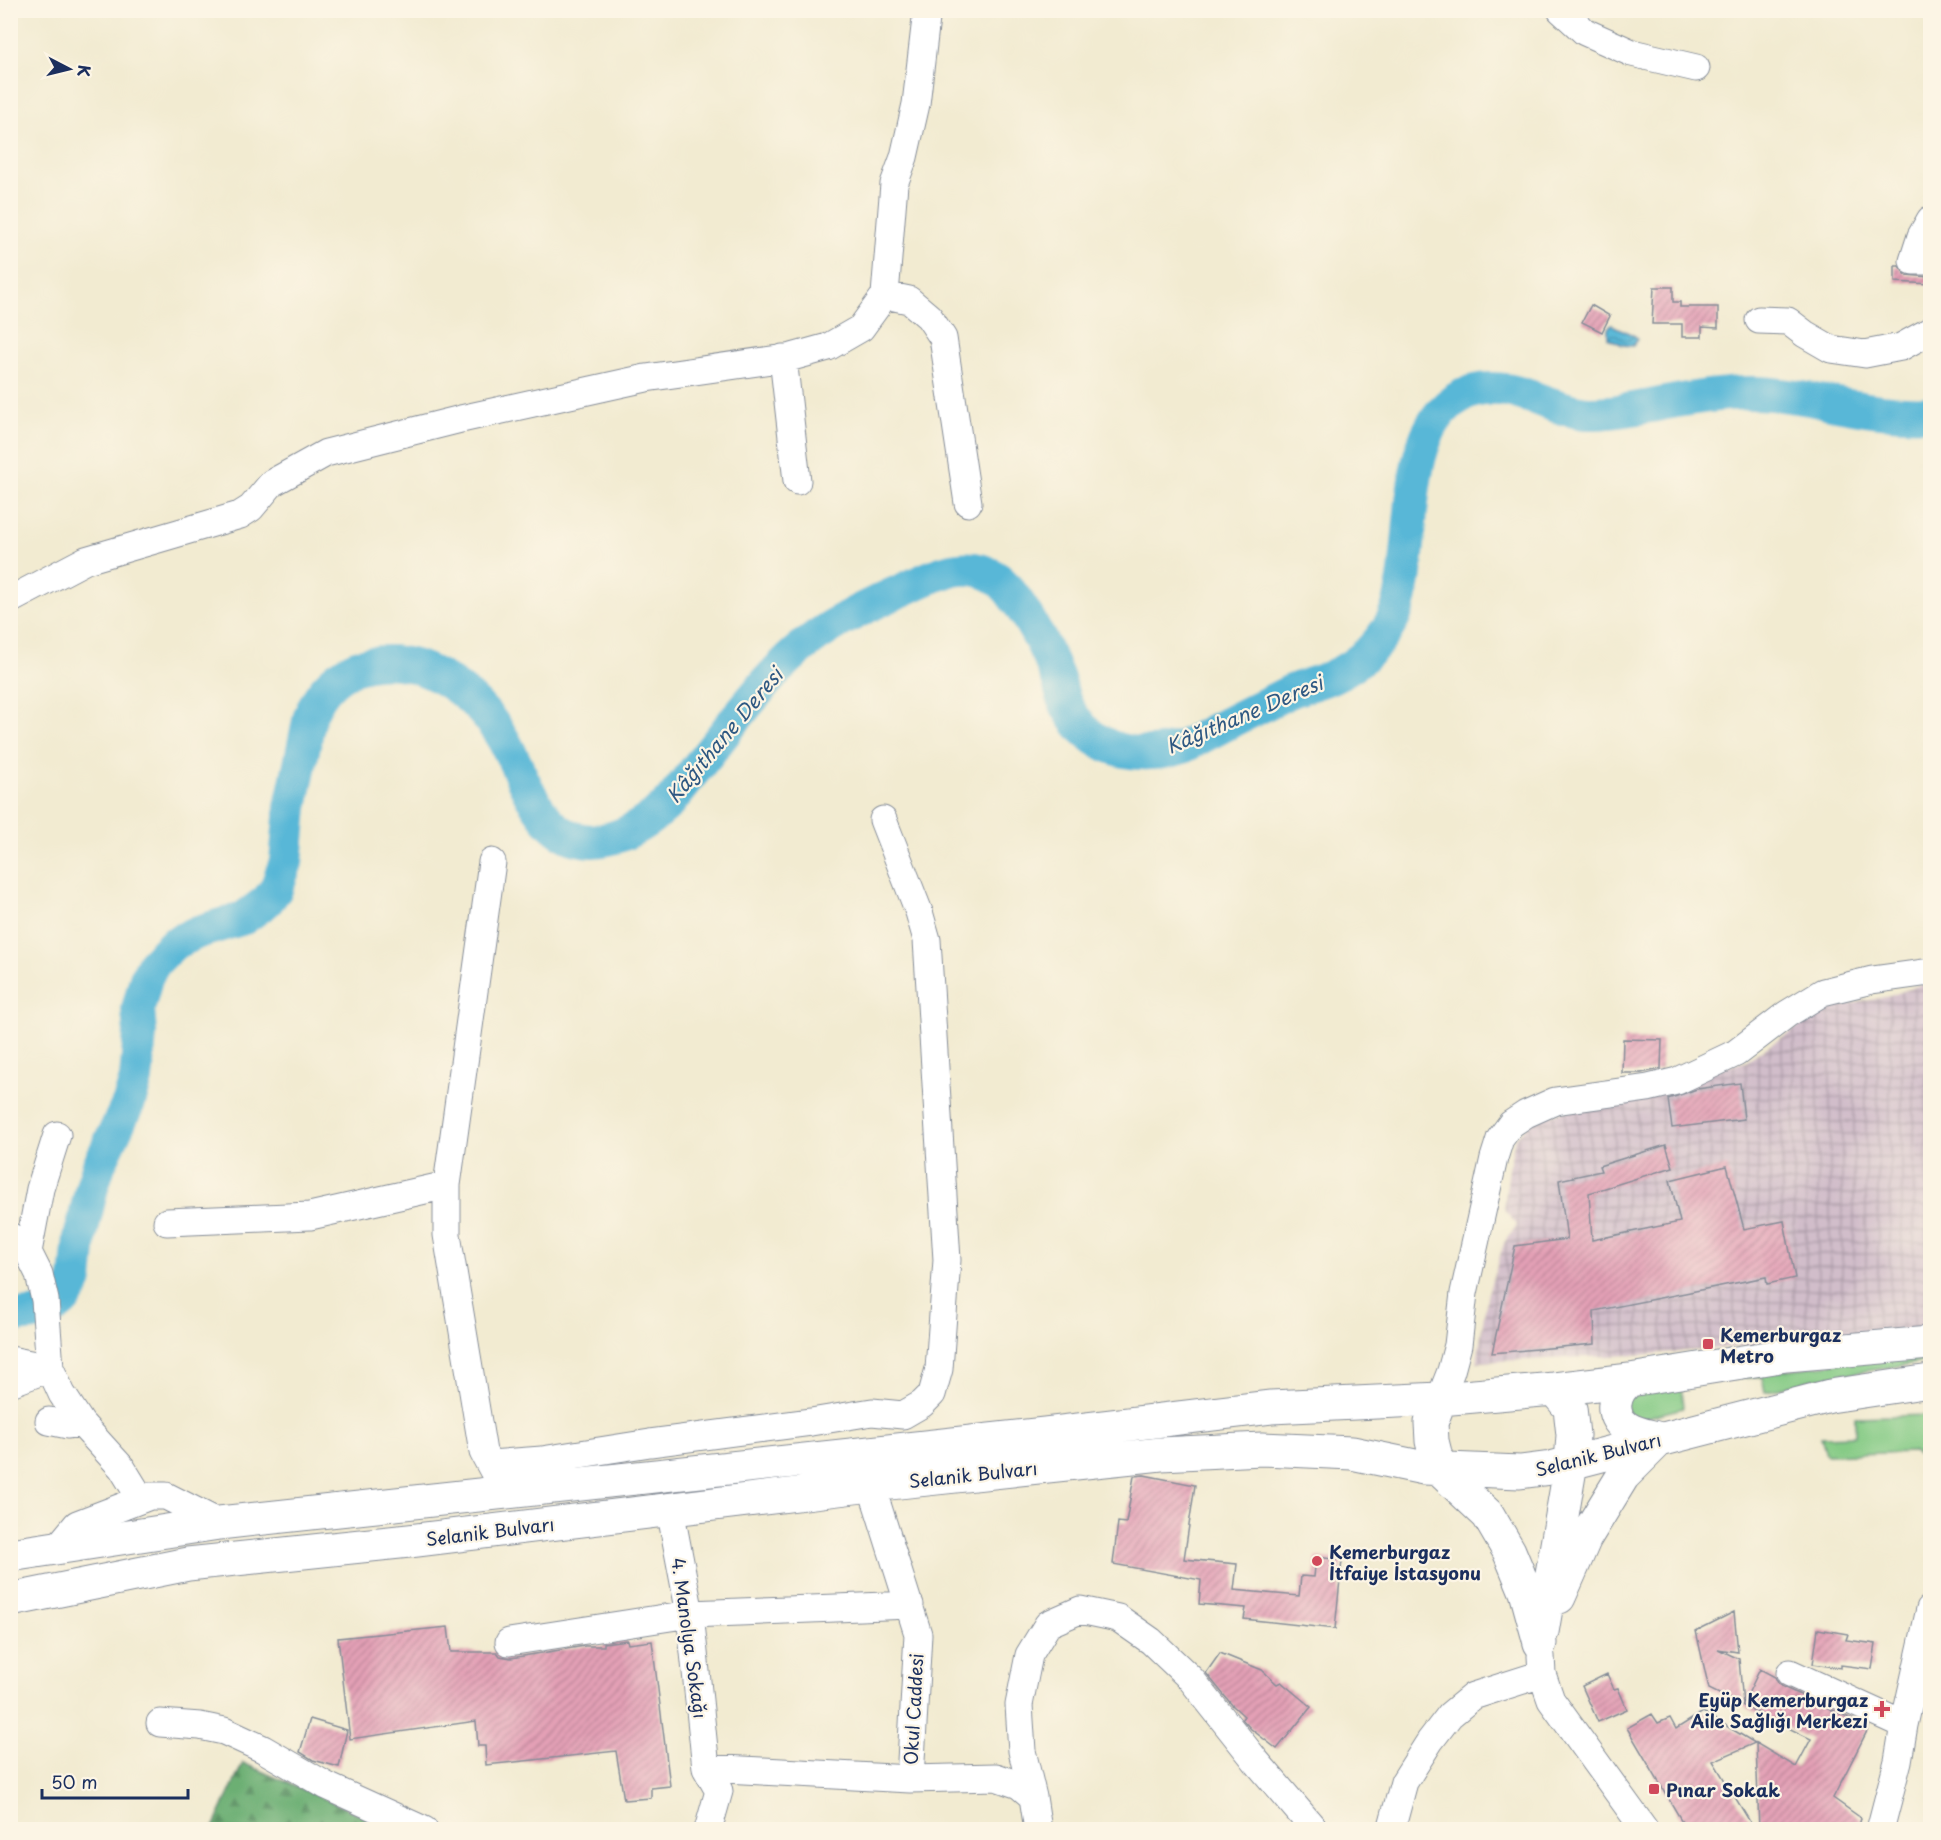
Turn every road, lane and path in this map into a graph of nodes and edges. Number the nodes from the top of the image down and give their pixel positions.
1 (927, 10) edge
2 (1561, 10) edge
3 (1696, 68) dead end
4 (1930, 220) edge
5 (1930, 261) edge
6 (885, 295) junction
7 (1759, 320) dead end
8 (1930, 331) edge
9 (783, 358) junction
10 (797, 481) dead end
11 (968, 503) dead end
12 (10, 600) edge
13 (883, 820) dead end
14 (492, 862) dead end
15 (1930, 972) edge
16 (57, 1135) dead end
17 (447, 1185) junction
18 (167, 1222) dead end
19 (19, 1244) edge
20 (1930, 1343) edge
21 (48, 1356) junction
22 (10, 1360) edge
23 (1630, 1380) junction
24 (1930, 1381) edge
25 (10, 1383) edge
26 (1554, 1389) junction
27 (1440, 1399) junction
28 (49, 1420) dead end
29 (81, 1424) junction
30 (1660, 1439) junction
31 (1570, 1462) junction
32 (490, 1464) junction
33 (1439, 1468) junction
34 (871, 1485) junction
35 (505, 1492) junction
36 (455, 1498) junction
37 (141, 1499) junction
38 (670, 1509) junction
39 (219, 1523) junction
40 (460, 1534) junction
41 (58, 1547) junction
42 (10, 1555) edge
43 (10, 1600) edge
44 (910, 1605) junction
45 (1930, 1609) edge
46 (690, 1614) junction
47 (509, 1642) dead end
48 (1541, 1659) junction
49 (1790, 1673) dead end
50 (160, 1723) dead end
51 (1904, 1725) junction
52 (706, 1768) junction
53 (909, 1779) junction
54 (1034, 1797) junction
55 (424, 1830) edge
56 (708, 1830) edge
57 (1038, 1830) edge
58 (1315, 1830) edge
59 (1391, 1830) edge
60 (1645, 1830) edge
61 (1880, 1830) edge

1 - 6 street
2 - 3 street
4 - 5 street
6 - 9 street
6 - 11 street
7 - 8 street
9 - 10 street
9 - 12 street
13 - 32 street
14 - 17 street
15 - 27 street
16 - 19 street
17 - 18 street
17 - 32 street
19 - 21 street
20 - 23 main road, Selanik Bulvarı
21 - 22 street
21 - 25 street
21 - 29 street
23 - 26 main road, Selanik Bulvarı
23 - 30 main road
24 - 30 main road, Selanik Bulvarı
26 - 27 main road, Selanik Bulvarı
26 - 31 main road
27 - 33 main road
27 - 35 main road, Selanik Bulvarı
28 - 29 street
29 - 37 street
30 - 31 main road, Selanik Bulvarı
30 - 48 main road
31 - 33 main road, Selanik Bulvarı
31 - 48 main road
32 - 35 street
33 - 34 main road, Selanik Bulvarı
33 - 48 main road
34 - 38 main road, Selanik Bulvarı
34 - 44 street, Okul Caddesi
35 - 36 main road, Selanik Bulvarı
36 - 39 main road, Selanik Bulvarı
36 - 40 main road
37 - 39 street
37 - 41 street
38 - 40 main road, Selanik Bulvarı
38 - 46 street, 4. Manolya Sokağı
39 - 41 main road, Selanik Bulvarı
40 - 43 main road, Selanik Bulvarı
41 - 42 main road, Selanik Bulvarı
44 - 46 street
44 - 53 street, Okul Caddesi
45 - 51 street
46 - 47 street
46 - 52 street, 4. Manolya Sokağı
48 - 59 street
48 - 60 street
49 - 51 street
50 - 55 street
51 - 61 street
52 - 53 street, Okul Caddesi
52 - 56 street
53 - 54 street
54 - 57 street
54 - 58 street

